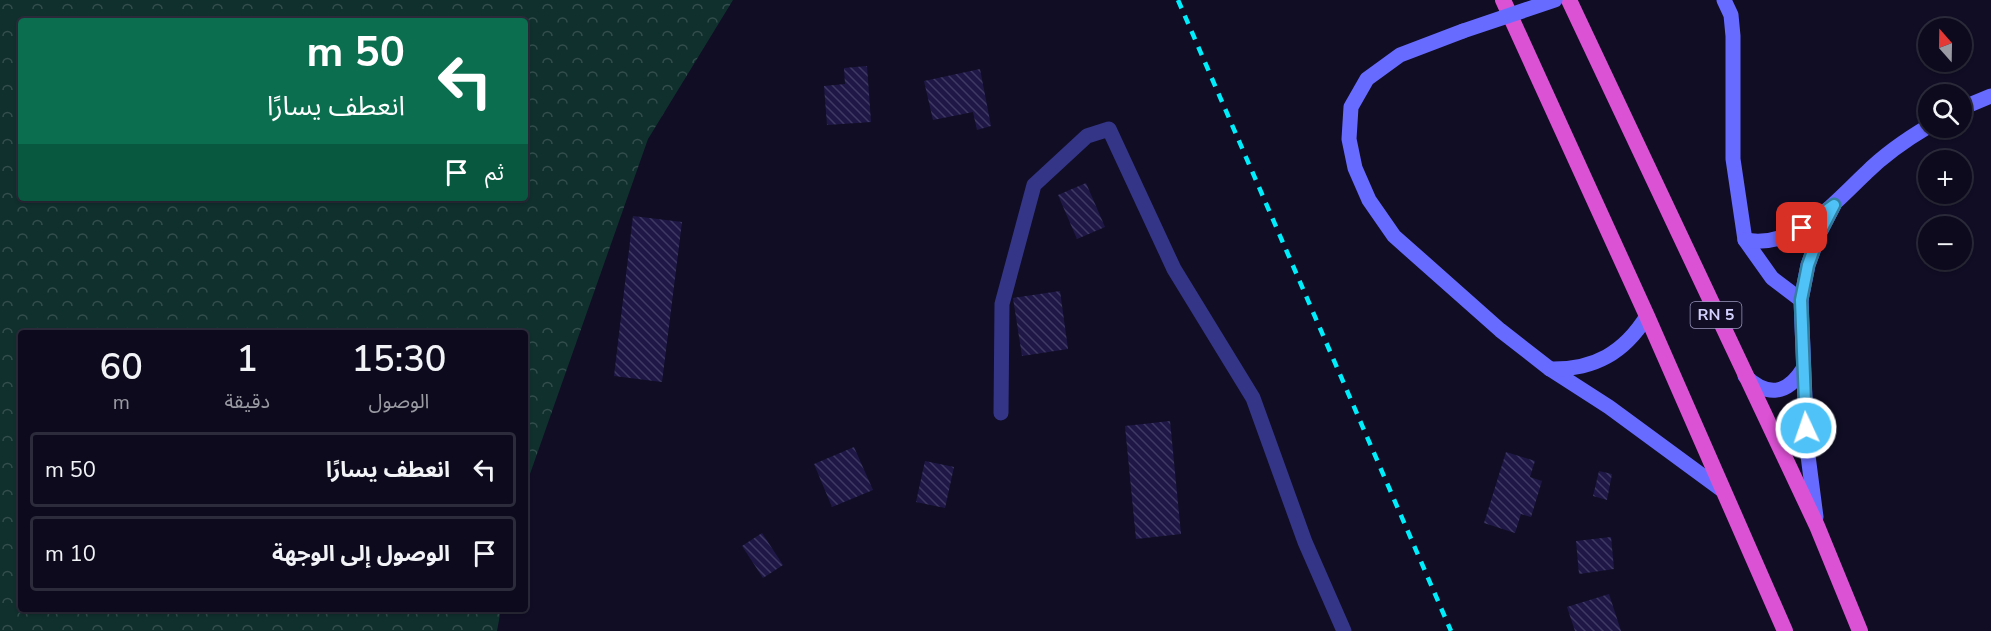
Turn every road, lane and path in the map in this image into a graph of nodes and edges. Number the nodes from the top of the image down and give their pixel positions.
1 (1503, 0) edge
2 (1555, 0) edge
3 (1569, 0) edge
4 (1724, 0) edge
5 (1991, 96) edge
6 (1972, 104) edge
7 (1918, 134) edge
8 (1834, 205) junction
9 (1745, 240) junction
10 (1801, 300) junction
11 (1647, 316) junction
12 (1550, 369) junction
13 (1803, 369) junction
14 (1744, 376) junction
15 (1001, 413) dead end
16 (1722, 490) junction
17 (1817, 526) junction
18 (1344, 631) edge
19 (1785, 631) edge
20 (1860, 631) edge

1 - 11 highway
2 - 12 main road, bridge
3 - 14 highway, RN 5
4 - 9 main road
5 - 6 main road
7 - 8 main road
8 - 9 main road
8 - 10 main road
9 - 10 main road
10 - 13 main road
11 - 12 main road
11 - 16 highway
12 - 16 main road
13 - 14 main road
13 - 17 main road
14 - 17 highway, RN 5
15 - 18 street
16 - 19 highway
17 - 20 highway, RN 5

